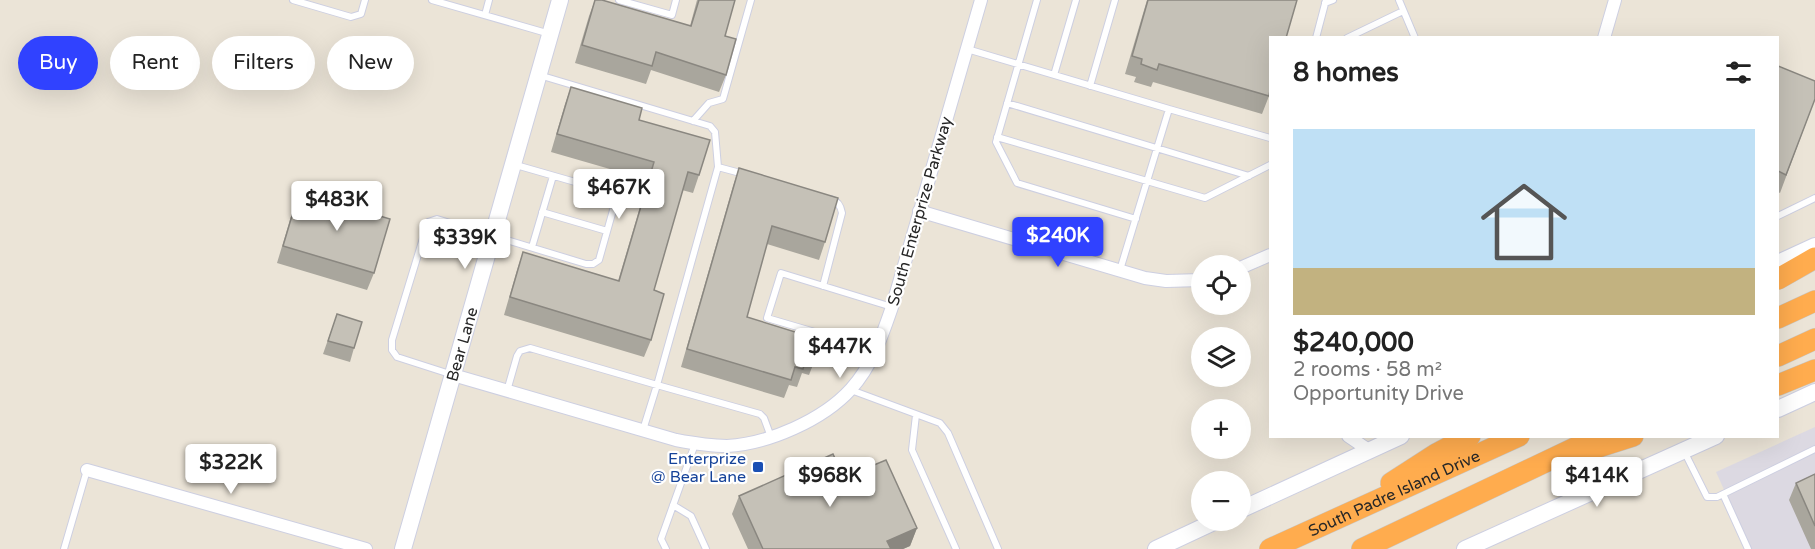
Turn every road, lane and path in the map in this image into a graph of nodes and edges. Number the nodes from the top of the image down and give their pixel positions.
1 (293, 0) edge
2 (365, 0) edge
3 (432, 0) edge
4 (465, 0) edge
5 (489, 0) edge
6 (560, 0) edge
7 (619, 0) edge
8 (676, 0) edge
9 (751, 0) edge
10 (981, 0) edge
11 (1037, 0) edge
12 (1076, 0) edge
13 (1115, 0) edge
14 (1333, 0) edge
15 (1399, 0) edge
16 (1615, 0) edge
17 (1325, 2) edge
18 (463, 9) junction
19 (1403, 11) junction
20 (485, 15) junction
21 (551, 34) junction
22 (1316, 36) edge
23 (1351, 36) edge
24 (1414, 36) edge
25 (1605, 36) edge
26 (967, 49) junction
27 (1018, 64) junction
28 (538, 75) junction
29 (1054, 75) junction
30 (1090, 86) junction
31 (1007, 103) junction
32 (1169, 109) junction
33 (693, 121) junction
34 (997, 136) junction
35 (1269, 138) edge
36 (1157, 149) junction
37 (514, 164) junction
38 (1269, 166) edge
39 (718, 167) junction
40 (553, 176) junction
41 (750, 176) edge
42 (1250, 176) junction
43 (1147, 182) junction
44 (824, 197) edge
45 (1815, 198) edge
46 (919, 211) junction
47 (542, 212) junction
48 (1779, 216) edge
49 (1136, 219) junction
50 (607, 231) junction
51 (494, 235) junction
52 (1815, 246) edge
53 (532, 247) junction
54 (1269, 255) edge
55 (1815, 258) edge
56 (1251, 263) edge
57 (1779, 263) edge
58 (1120, 270) junction
59 (1779, 278) edge
60 (1191, 280) edge
61 (823, 286) junction
62 (1815, 301) edge
63 (892, 307) junction
64 (1779, 318) edge
65 (1815, 339) edge
66 (876, 350) junction
67 (1779, 356) edge
68 (1815, 370) edge
69 (453, 375) junction
70 (657, 385) junction
71 (1779, 385) edge
72 (851, 390) junction
73 (506, 392) junction
74 (1815, 392) edge
75 (1779, 409) edge
76 (916, 415) junction
77 (643, 431) junction
78 (772, 437) junction
79 (1354, 438) edge
80 (1393, 438) edge
81 (1466, 438) edge
82 (1515, 438) edge
83 (1596, 438) edge
84 (1627, 438) edge
85 (1712, 438) edge
86 (695, 443) junction
87 (1370, 444) edge
88 (1815, 449) edge
89 (1683, 451) junction
90 (87, 470) joint
91 (1525, 471) junction
92 (1723, 494) junction
93 (1251, 504) edge
94 (673, 505) junction
95 (1329, 523) junction
96 (1194, 531) edge
97 (64, 549) edge
98 (366, 549) edge
99 (403, 549) edge
100 (666, 549) edge
101 (706, 549) edge
102 (956, 549) edge
103 (998, 549) edge
104 (1156, 549) edge
105 (1270, 549) edge
106 (1362, 549) edge
107 (1465, 549) edge
108 (1748, 549) edge

1 - 2 lane
3 - 18 lane
4 - 18 lane
5 - 20 lane
6 - 21 main road, Bear Lane
7 - 8 lane
9 - 33 lane
10 - 26 street, South Enterprize Parkway
11 - 27 lane
12 - 29 lane
13 - 30 lane
14 - 17 lane
15 - 19 lane
16 - 25 street
17 - 22 lane
18 - 20 lane
19 - 23 lane
19 - 24 lane
20 - 21 lane
21 - 28 main road, Bear Lane
26 - 27 lane
26 - 46 street, South Enterprize Parkway
27 - 29 lane
27 - 31 lane
28 - 33 lane
28 - 37 main road, Bear Lane
29 - 30 lane
30 - 32 lane
31 - 34 lane
31 - 36 lane
32 - 35 lane
32 - 36 lane
33 - 39 lane
34 - 43 lane
34 - 49 lane
36 - 42 lane
36 - 43 lane
37 - 40 lane
37 - 51 main road, Bear Lane
38 - 42 lane
39 - 41 lane
39 - 70 lane
40 - 47 lane
40 - 50 lane
42 - 43 lane
43 - 49 lane
44 - 61 lane
45 - 48 lane
46 - 58 street
46 - 63 street, South Enterprize Parkway
47 - 50 lane
47 - 53 lane
49 - 58 lane
50 - 53 lane
51 - 53 lane
51 - 69 main road, Bear Lane
51 - 69 lane
52 - 57 main road
54 - 56 street
55 - 59 highway
58 - 60 street
61 - 63 lane
61 - 66 lane
62 - 64 highway
63 - 66 street, South Enterprize Parkway
65 - 67 highway
66 - 72 street, South Enterprize Parkway
68 - 71 highway
69 - 73 street, South Enterprize Parkway
69 - 99 main road, Bear Lane
70 - 73 lane
70 - 77 lane
70 - 78 lane
72 - 76 lane
72 - 78 street, South Enterprize Parkway
73 - 77 street, South Enterprize Parkway
74 - 75 main road
76 - 102 lane
76 - 103 lane
77 - 86 street, South Enterprize Parkway
78 - 86 street, South Enterprize Parkway
79 - 87 street
80 - 87 main road
81 - 95 highway
82 - 95 highway, South Padre Island Drive
83 - 91 highway, South Padre Island Drive
84 - 91 highway
85 - 89 main road
86 - 94 lane
87 - 93 main road
88 - 92 lane
89 - 92 lane
89 - 107 main road
90 - 97 lane
90 - 98 street
91 - 106 highway, South Padre Island Drive
92 - 108 lane
94 - 100 lane
94 - 101 lane
95 - 105 highway, South Padre Island Drive
96 - 104 main road

